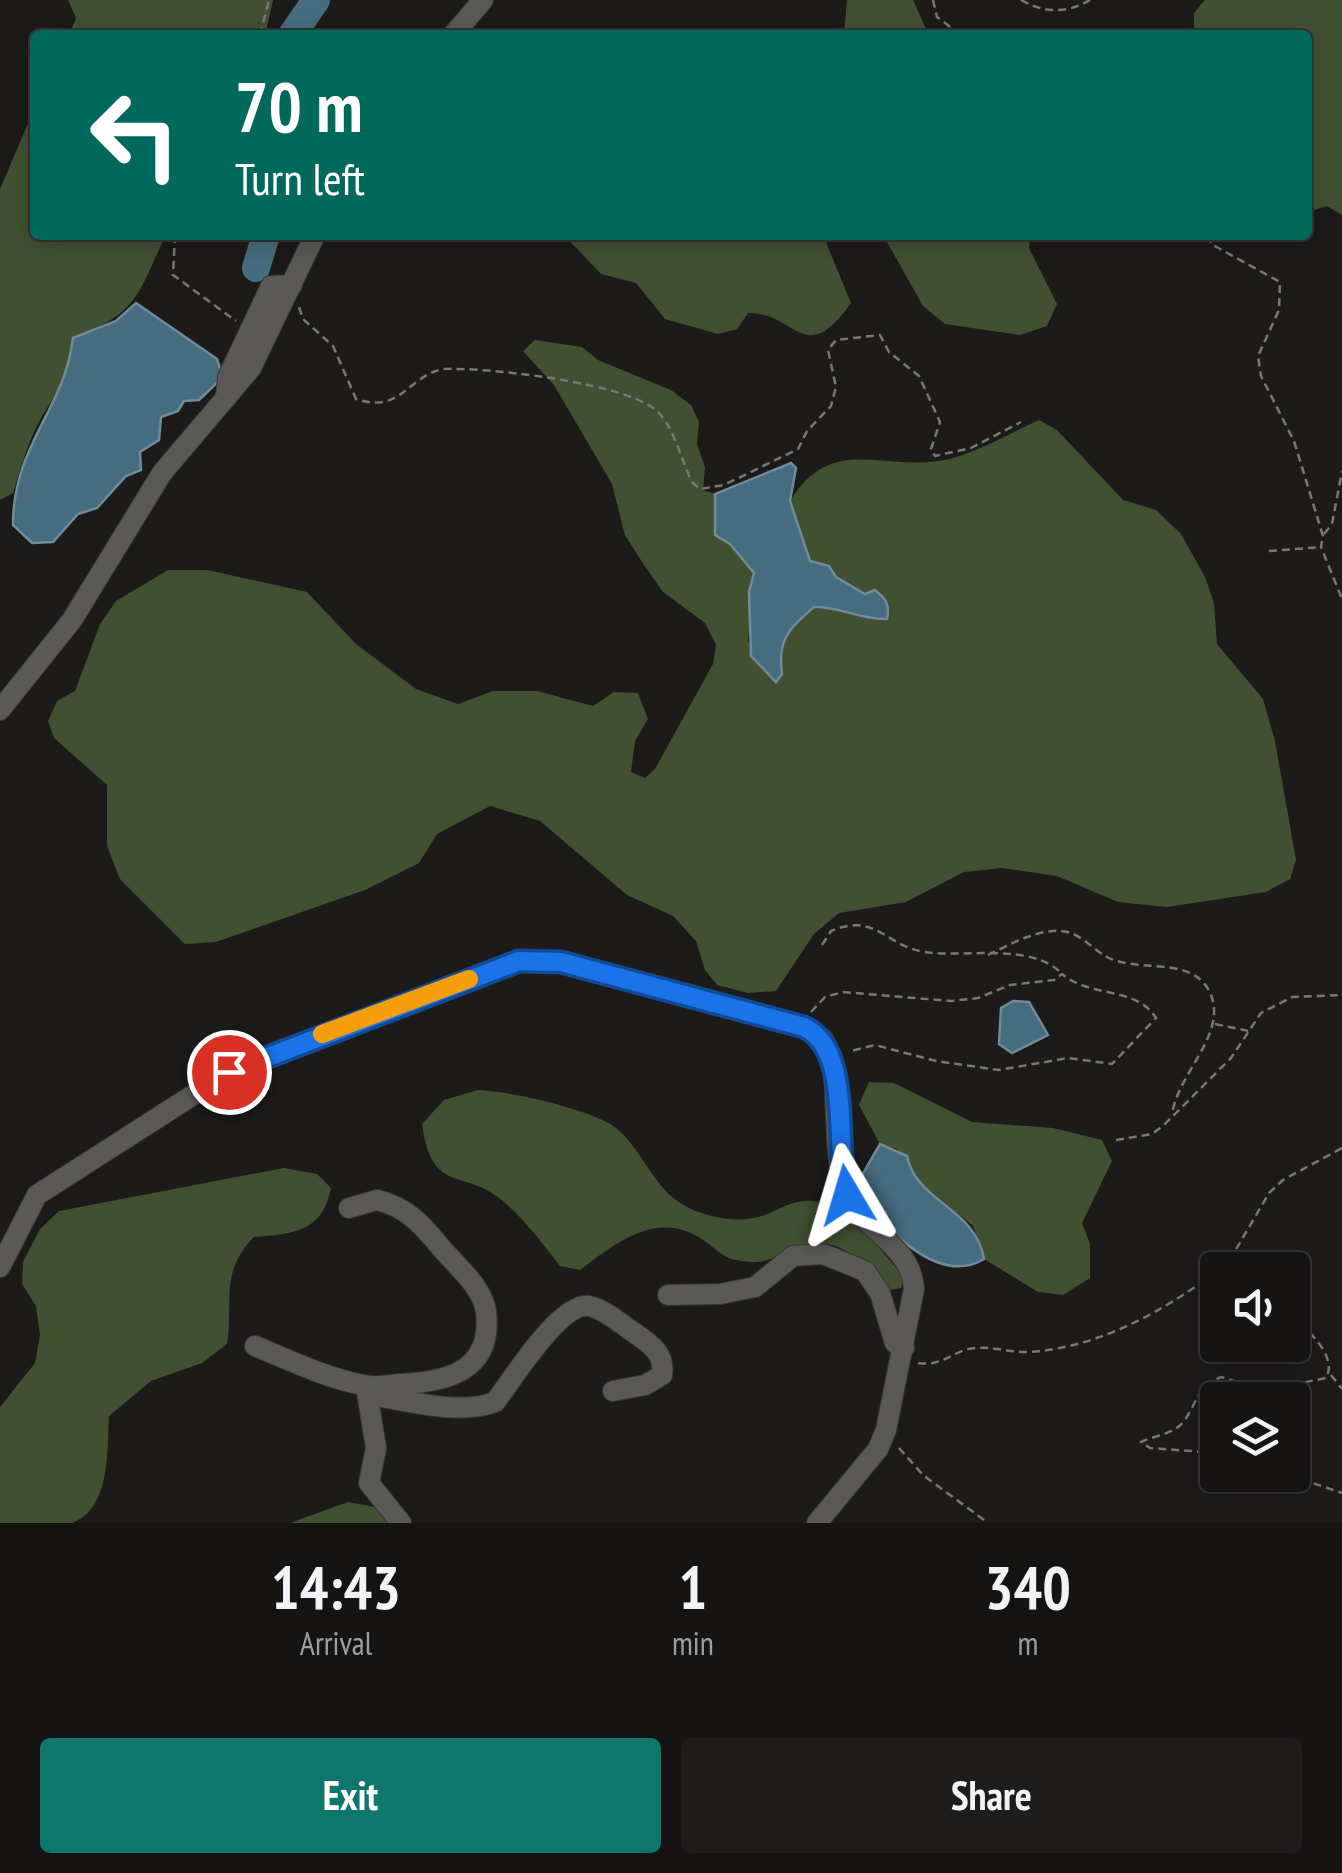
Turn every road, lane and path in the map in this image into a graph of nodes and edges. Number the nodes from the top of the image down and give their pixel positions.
1 (269, 0) edge
2 (483, 0) edge
3 (933, 0) edge
4 (1021, 0) edge
5 (1090, 0) edge
6 (261, 30) edge
7 (457, 30) edge
8 (955, 30) edge
9 (175, 240) edge
10 (312, 240) edge
11 (1211, 240) edge
12 (292, 285) junction
13 (250, 330) junction
14 (226, 400) junction
15 (1020, 422) dead end
16 (1342, 472) edge
17 (1324, 536) junction
18 (1321, 548) junction
19 (1269, 552) dead end
20 (1342, 599) edge
21 (0, 710) edge
22 (822, 945) dead end
23 (988, 955) junction
24 (1062, 974) junction
25 (1342, 995) edge
26 (1214, 1023) junction
27 (804, 1027) junction
28 (1249, 1031) junction
29 (832, 1057) junction
30 (1172, 1116) junction
31 (1116, 1140) dead end
32 (1342, 1148) edge
33 (349, 1208) dead end
34 (1235, 1252) edge
35 (0, 1268) edge
36 (1200, 1282) edge
37 (668, 1295) dead end
38 (1310, 1337) edge
39 (254, 1346) dead end
40 (903, 1355) junction
41 (1330, 1374) junction
42 (1310, 1384) edge
43 (1342, 1389) edge
44 (367, 1390) junction
45 (613, 1391) dead end
46 (1200, 1392) edge
47 (886, 1430) junction
48 (1200, 1451) edge
49 (1310, 1482) edge
50 (1342, 1493) edge
51 (401, 1523) edge
52 (817, 1523) edge
53 (988, 1523) edge

1 - 6 path
2 - 7 street
3 - 8 path
4 - 5 path
9 - 13 path
10 - 12 street
11 - 17 path
12 - 13 street
12 - 14 street
12 - 15 path
13 - 14 street
14 - 21 street
16 - 17 path
17 - 18 path
18 - 19 path
18 - 20 path
22 - 23 path
23 - 24 path
23 - 26 path
24 - 27 path
24 - 29 path
25 - 28 path
26 - 28 path
26 - 30 path
27 - 29 street
27 - 35 street
28 - 30 path
29 - 40 street
30 - 31 path
32 - 34 path
33 - 44 street
36 - 40 path
37 - 40 street
38 - 41 path
39 - 44 street
40 - 47 street
41 - 42 path
41 - 43 path
44 - 45 street
44 - 51 street
46 - 48 path
47 - 52 street
47 - 53 path
49 - 50 path

